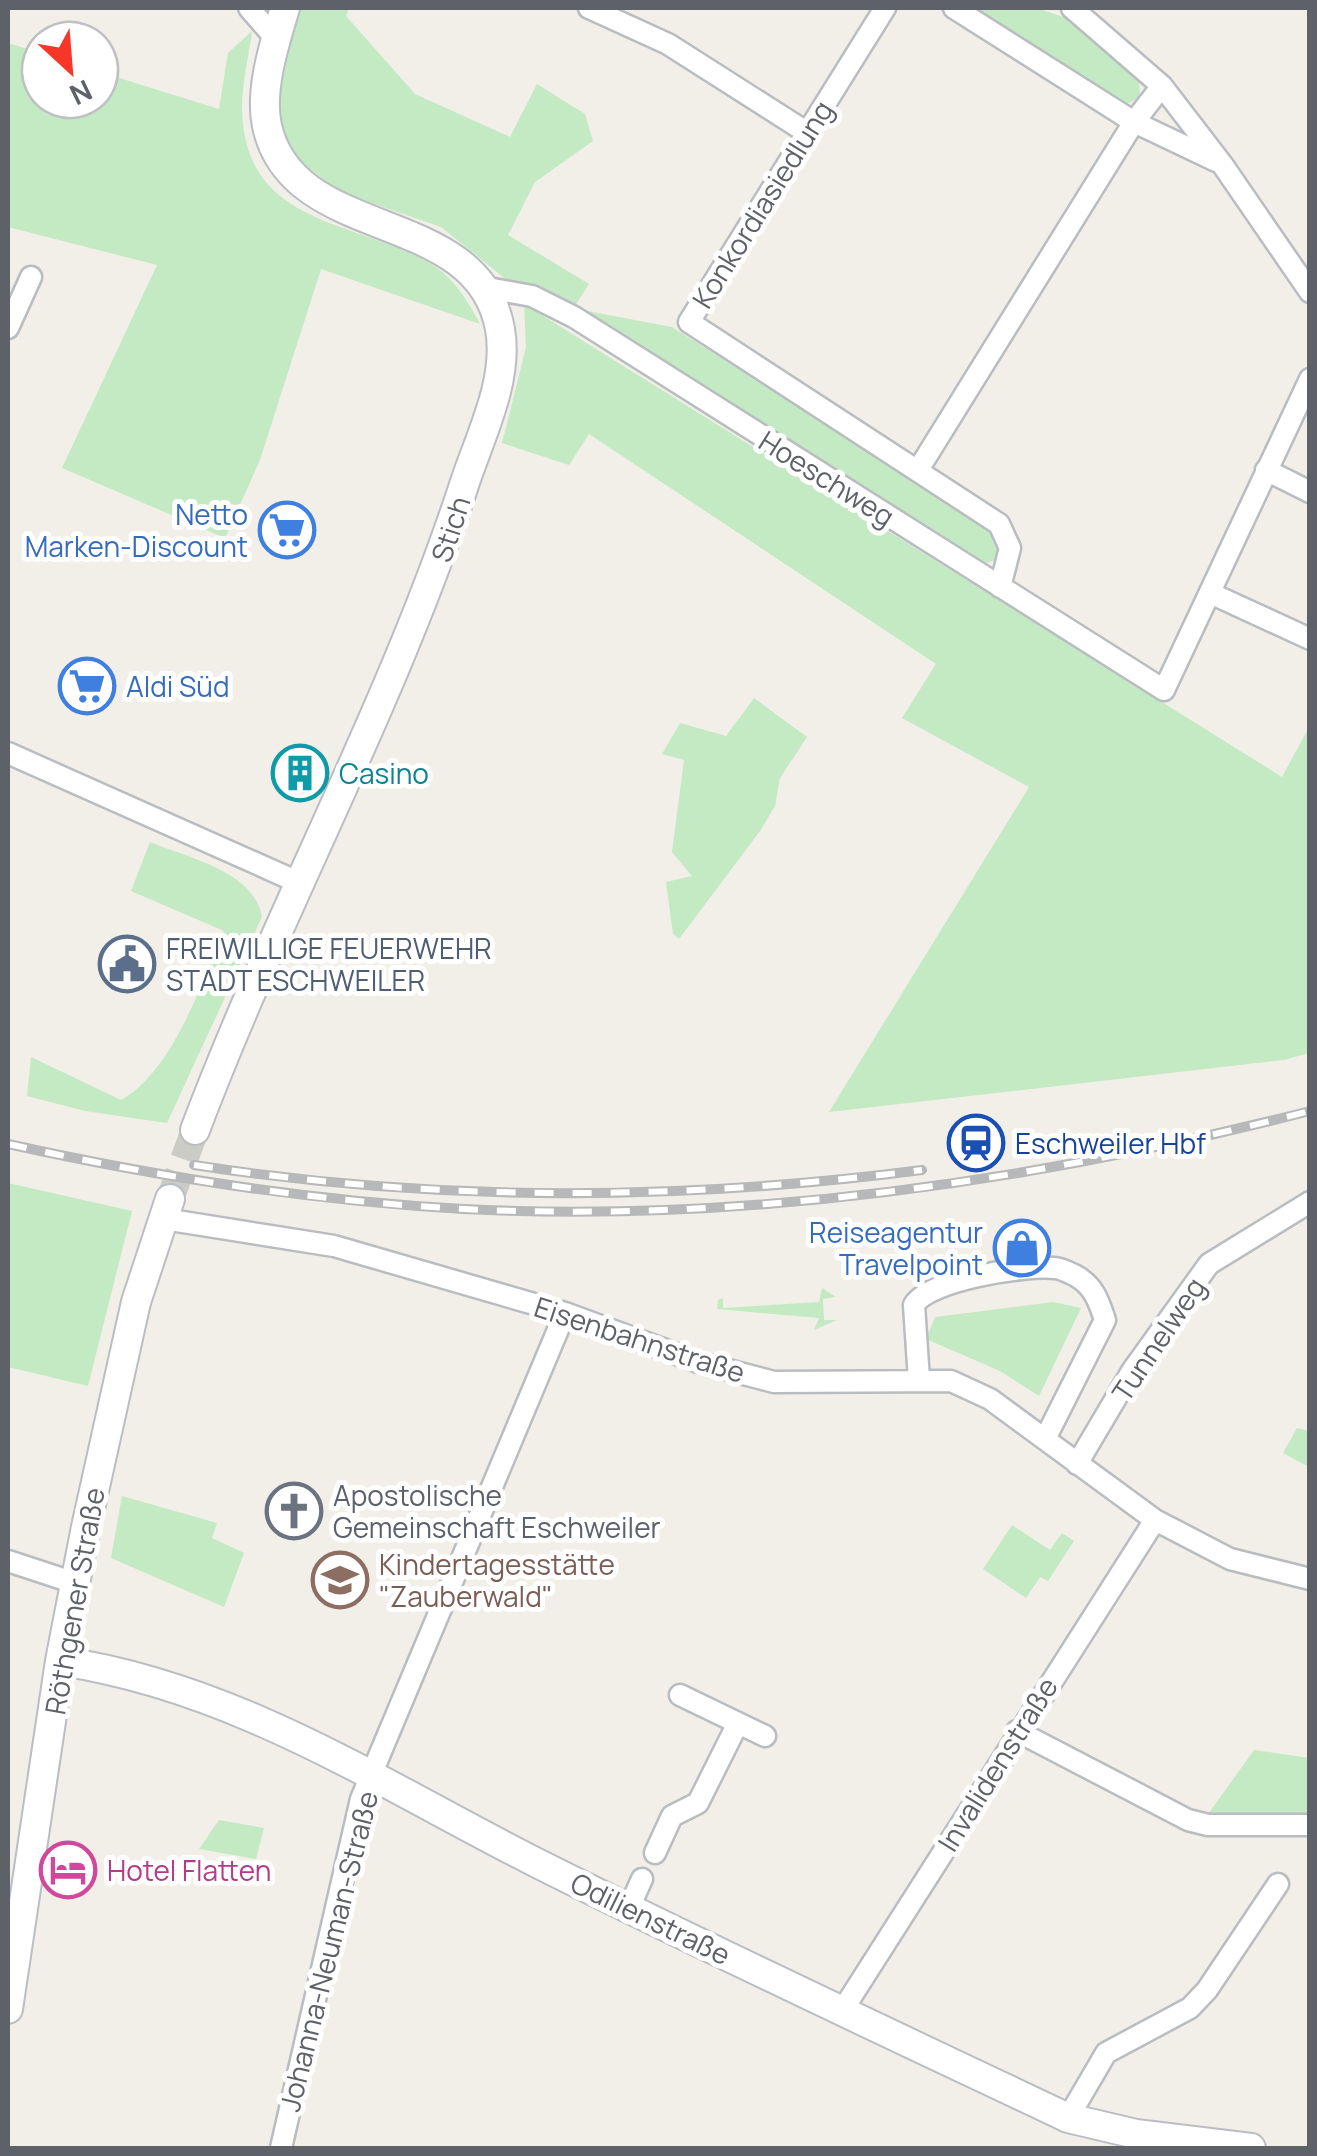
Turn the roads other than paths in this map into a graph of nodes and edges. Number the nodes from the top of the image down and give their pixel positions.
1 (249, 8) edge
2 (285, 8) edge
3 (589, 8) edge
4 (885, 8) edge
5 (954, 8) edge
6 (1072, 8) edge
7 (276, 40) junction
8 (1162, 86) junction
9 (1134, 122) junction
10 (806, 132) junction
11 (1222, 164) junction
12 (31, 277) dead end
13 (482, 288) junction
14 (1310, 292) edge
15 (8, 328) edge
16 (1310, 379) edge
17 (918, 470) junction
18 (1266, 470) junction
19 (1310, 492) edge
20 (1000, 587) junction
21 (1210, 593) junction
22 (1310, 639) edge
23 (8, 753) edge
24 (300, 883) junction
25 (195, 1130) tunnel mouth
26 (1310, 1202) edge
27 (167, 1209) joint
28 (565, 1313) junction
29 (919, 1380) junction
30 (1045, 1440) junction
31 (1077, 1464) junction
32 (1155, 1520) junction
33 (8, 1561) edge
34 (1310, 1580) edge
35 (75, 1583) junction
36 (60, 1662) junction
37 (680, 1695) dead end
38 (736, 1728) junction
39 (1016, 1731) junction
40 (765, 1736) dead end
41 (372, 1772) junction
42 (1310, 1825) edge
43 (655, 1853) dead end
44 (642, 1879) dead end
45 (1278, 1884) dead end
46 (16, 1904) edge
47 (630, 1908) junction
48 (8, 2009) edge
49 (842, 2012) junction
50 (1068, 2118) junction
51 (281, 2148) edge
52 (1251, 2148) edge

1 - 7 street
2 - 7 main road, Stich
3 - 10 street
4 - 10 street, Konkordiasiedlung
5 - 9 street
6 - 8 street
7 - 13 main road, Stich
8 - 9 street
8 - 11 street
9 - 11 street
9 - 17 street
10 - 17 street, Konkordiasiedlung
11 - 14 street
12 - 15 street
13 - 20 street, Hoeschweg
13 - 24 main road, Stich
16 - 18 street
17 - 20 street, Konkordiasiedlung
18 - 19 street
18 - 21 street
20 - 21 street, Hoeschweg
21 - 22 street
23 - 24 street
24 - 25 main road, Stich
26 - 31 street, Tunnelweg
27 - 28 street, Eisenbahnstraße
27 - 35 main road, Röthgener Straße
28 - 29 street, Eisenbahnstraße
28 - 41 street, Johanna-Neuman-Straße
29 - 30 street, Eisenbahnstraße
29 - 30 street
30 - 31 street, Eisenbahnstraße
31 - 32 street, Eisenbahnstraße
32 - 34 street, Eisenbahnstraße
32 - 39 street, Invalidenstraße
33 - 35 street
35 - 36 main road, Röthgener Straße
36 - 41 main road, Odilienstraße
36 - 46 main road, Röthgener Straße
37 - 38 street
38 - 40 street
38 - 43 street
39 - 42 street
39 - 49 street, Invalidenstraße
41 - 47 main road, Odilienstraße
41 - 51 street, Johanna-Neuman-Straße
44 - 47 street
45 - 50 street
46 - 48 main road, Röthgener Straße
47 - 49 main road, Odilienstraße
49 - 50 main road, Odilienstraße
50 - 52 main road, Odilienstraße

